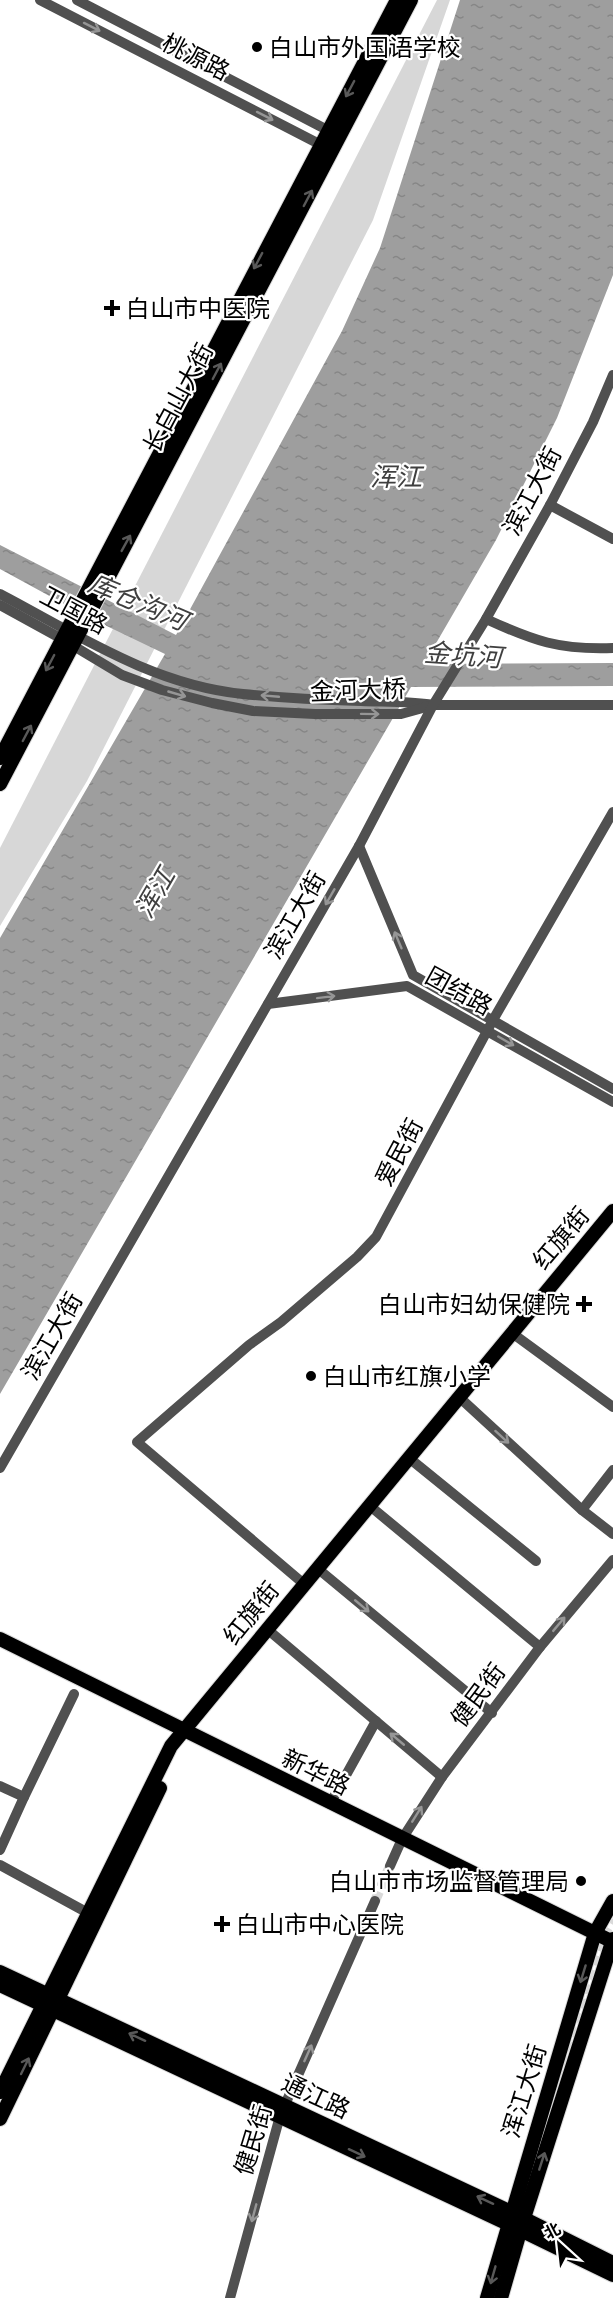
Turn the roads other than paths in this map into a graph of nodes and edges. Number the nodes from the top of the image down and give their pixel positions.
1 (40, 0) edge
2 (77, 0) edge
3 (397, 0) edge
4 (411, 0) edge
5 (327, 130) junction
6 (341, 136) junction
7 (326, 148) junction
8 (613, 375) edge
9 (610, 392) edge
10 (550, 505) junction
11 (613, 539) edge
12 (0, 594) edge
13 (0, 605) edge
14 (486, 619) junction
15 (70, 638) junction
16 (613, 648) edge
17 (128, 663) joint
18 (122, 675) joint
19 (433, 705) junction
20 (613, 705) edge
21 (0, 758) edge
22 (0, 784) edge
23 (613, 812) edge
24 (359, 846) junction
25 (413, 975) junction
26 (407, 986) junction
27 (268, 1004) junction
28 (491, 1026) junction
29 (613, 1089) edge
30 (613, 1102) edge
31 (613, 1211) edge
32 (512, 1333) junction
33 (459, 1397) junction
34 (613, 1407) edge
35 (409, 1458) junction
36 (0, 1468) edge
37 (613, 1470) edge
38 (370, 1506) junction
39 (582, 1510) junction
40 (613, 1534) edge
41 (613, 1560) edge
42 (536, 1562) dead end
43 (317, 1568) junction
44 (304, 1584) junction
45 (267, 1629) junction
46 (0, 1639) edge
47 (540, 1647) junction
48 (74, 1694) dead end
49 (492, 1713) junction
50 (376, 1721) junction
51 (183, 1732) junction
52 (442, 1777) junction
53 (0, 1786) edge
54 (24, 1797) junction
55 (330, 1804) junction
56 (402, 1839) junction
57 (0, 1850) edge
58 (0, 1865) edge
59 (390, 1866) tunnel mouth
60 (375, 1901) tunnel mouth
61 (613, 1901) edge
62 (88, 1913) junction
63 (595, 1933) junction
64 (613, 1941) edge
65 (0, 1972) edge
66 (0, 1985) edge
67 (50, 2003) junction
68 (0, 2092) edge
69 (282, 2111) junction
70 (0, 2119) edge
71 (516, 2221) junction
72 (613, 2263) edge
73 (613, 2275) edge
74 (230, 2298) edge
75 (487, 2298) edge
76 (501, 2298) edge

1 -> 7 street, 桃源路
2 - 5 street, 桃源路
3 -> 5 main road, 长白山大街
4 - 6 main road, 长白山大街
5 - 6 street, 桃源路
5 - 7 main road, 长白山大街
6 - 7 main road, 长白山大街
7 - 15 main road, 长白山大街
8 - 9 street, 滨江大街
9 - 10 street, 滨江大街
10 - 11 street
10 - 14 street, 滨江大街
12 - 15 street, 卫国路
13 - 15 street, 卫国路
14 - 16 street
14 - 19 street, 滨江大街
15 - 17 street, 卫国路
15 - 18 street, 卫国路
15 -> 21 main road, 长白山大街
22 -> 15 main road, 长白山大街
19 -> 17 street, 金河大桥
18 -> 19 street, 金河大桥
19 - 20 street
19 - 24 street, 滨江大街
23 - 28 street, 爱民街
25 -> 24 street, 团结路
24 -> 27 street, 滨江大街
25 - 26 street
25 - 28 street, 团结路
27 -> 26 street, 团结路
26 - 28 street, 团结路
27 - 36 street, 滨江大街
28 - 29 street, 团结路
28 -> 30 street, 团结路
28 - 44 street, 爱民街
31 - 32 main road, 红旗街
32 - 33 main road, 红旗街
32 - 34 street
33 - 35 main road, 红旗街
33 -> 39 street
35 - 38 main road, 红旗街
35 - 42 street
37 - 39 street
38 - 43 main road, 红旗街
38 - 47 street
39 - 40 street
47 -> 41 street, 健民街
43 - 44 main road, 红旗街
43 -> 49 street
44 - 45 main road, 红旗街
45 - 50 street
45 - 51 main road, 红旗街
46 - 51 main road, 新华路
47 - 49 street, 健民街
48 - 54 street
49 - 52 street, 健民街
52 -> 50 street
50 - 55 street
51 - 55 main road, 新华路
51 - 62 main road, 红旗街
51 - 67 main road
56 -> 52 street, 健民街
53 - 54 street
54 - 57 street
55 - 56 main road, 新华路
56 - 59 street, 健民街
56 - 63 main road, 新华路
58 - 62 street
69 -> 60 street, 健民街
61 - 63 main road, 浑江大街
62 - 67 main road, 红旗街
63 - 64 main road, 新华路
63 -> 71 main road, 浑江大街
71 -> 64 main road, 浑江大街
65 - 67 main road, 通江路
66 - 67 main road, 通江路
67 - 68 main road, 红旗街
67 - 69 main road, 通江路
70 -> 67 main road
69 - 71 main road, 通江路
69 -> 74 street, 健民街
71 - 72 main road, 通江路
71 - 73 main road, 通江路
71 -> 75 main road, 浑江大街
71 - 76 main road, 浑江大街

